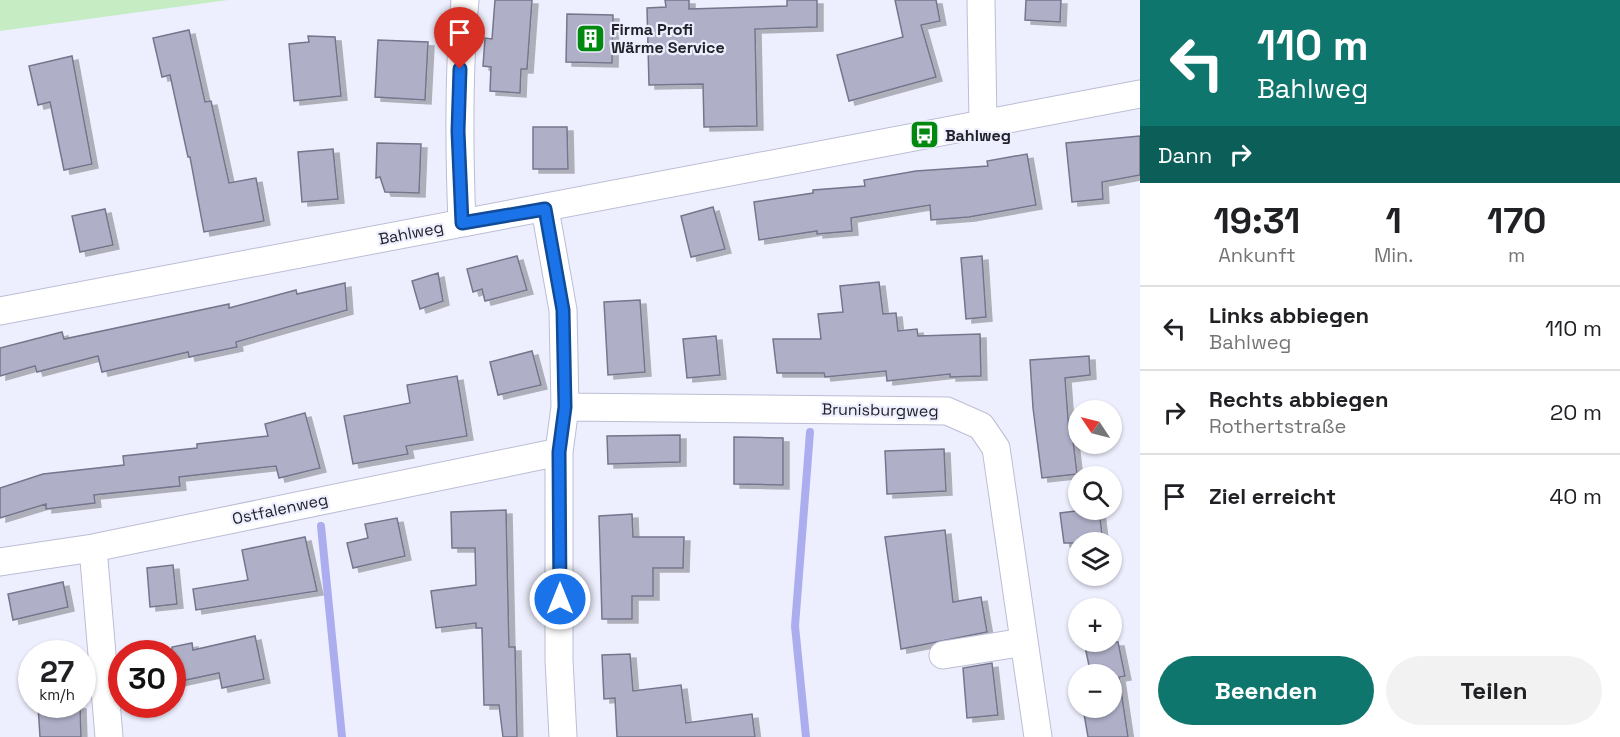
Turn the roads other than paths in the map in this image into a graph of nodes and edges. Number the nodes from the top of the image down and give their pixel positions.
1 (465, 0) edge
2 (981, 0) edge
3 (1140, 94) edge
4 (983, 123) junction
5 (545, 209) junction
6 (462, 223) junction
7 (0, 311) edge
8 (565, 407) junction
9 (559, 452) junction
10 (93, 548) junction
11 (0, 562) edge
12 (1024, 642) junction
13 (943, 655) dead end
14 (109, 737) edge
15 (563, 737) edge
16 (1038, 737) edge

1 - 6 street
2 - 4 street
3 - 4 street, Bahlweg
4 - 5 street, Bahlweg
5 - 6 street, Bahlweg
5 - 8 street
6 - 7 street, Bahlweg
8 - 9 street
8 - 12 street, Brunisburgweg
9 - 10 street, Ostfalenweg
9 - 15 street
10 - 11 street, Ostfalenweg
10 - 14 street
12 - 13 street
12 - 16 street, Brunisburgweg

